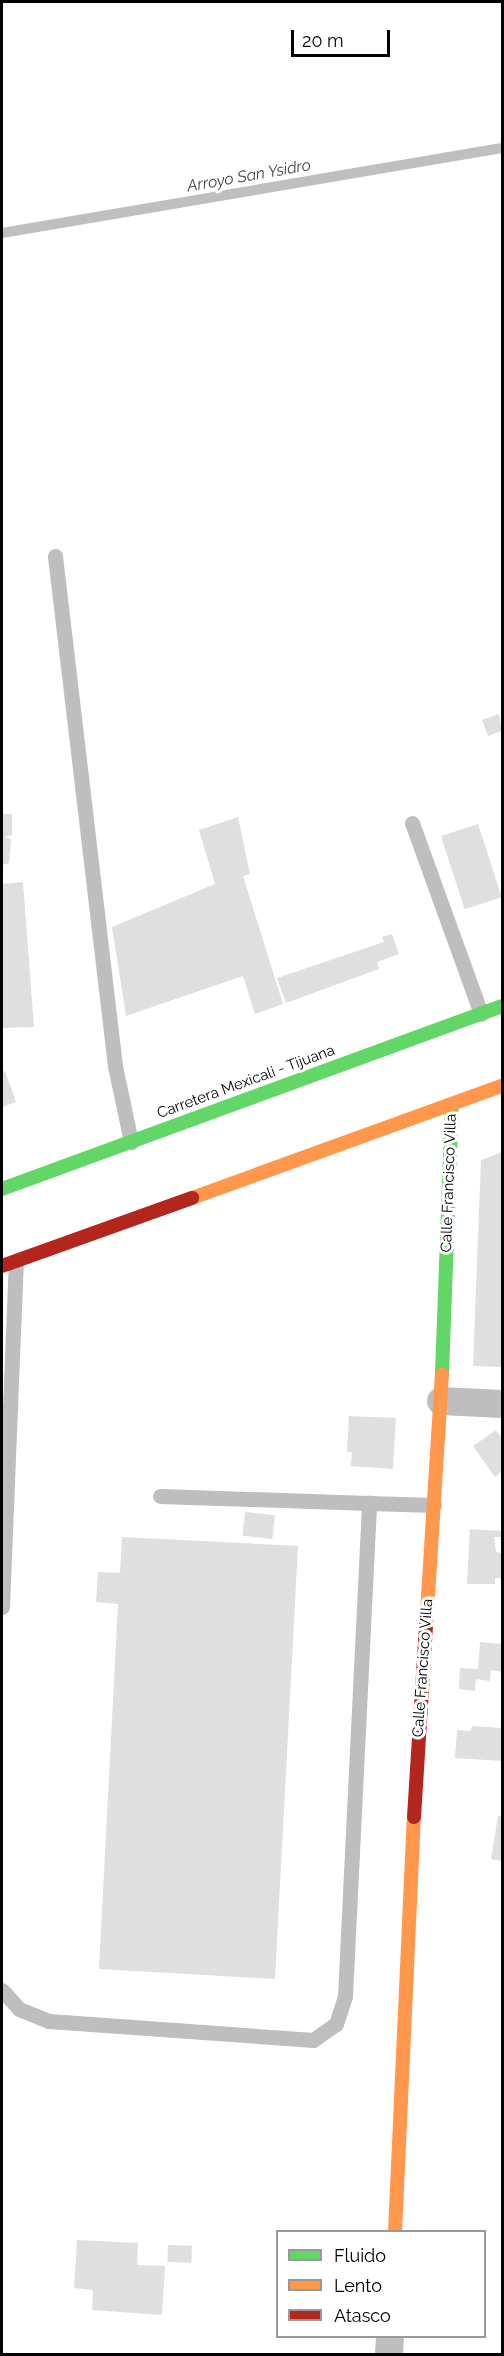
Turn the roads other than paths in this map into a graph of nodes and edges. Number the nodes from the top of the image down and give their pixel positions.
1 (55, 556) dead end
2 (412, 823) dead end
3 (502, 1006) edge
4 (481, 1014) junction
5 (502, 1086) edge
6 (452, 1105) junction
7 (131, 1142) junction
8 (2, 1189) edge
9 (16, 1261) junction
10 (2, 1266) edge
11 (441, 1401) junction
12 (502, 1404) edge
13 (160, 1496) dead end
14 (369, 1503) junction
15 (434, 1505) junction
16 (2, 1607) edge
17 (2, 1990) edge
18 (395, 2230) edge
19 (390, 2338) edge
20 (389, 2355) edge

1 - 7 lane
2 - 4 lane
3 - 4 street, Carretera Mexicali - Tijuana
4 - 7 street, Carretera Mexicali - Tijuana
5 - 6 street
6 - 9 street
6 - 11 street, Calle Francisco Villa
7 - 8 street, Carretera Mexicali - Tijuana
9 - 10 street
9 - 16 lane
11 - 12 street
11 - 15 street, Calle Francisco Villa
13 - 14 lane
14 - 15 lane
14 - 17 lane
15 - 18 street, Calle Francisco Villa
19 - 20 street

